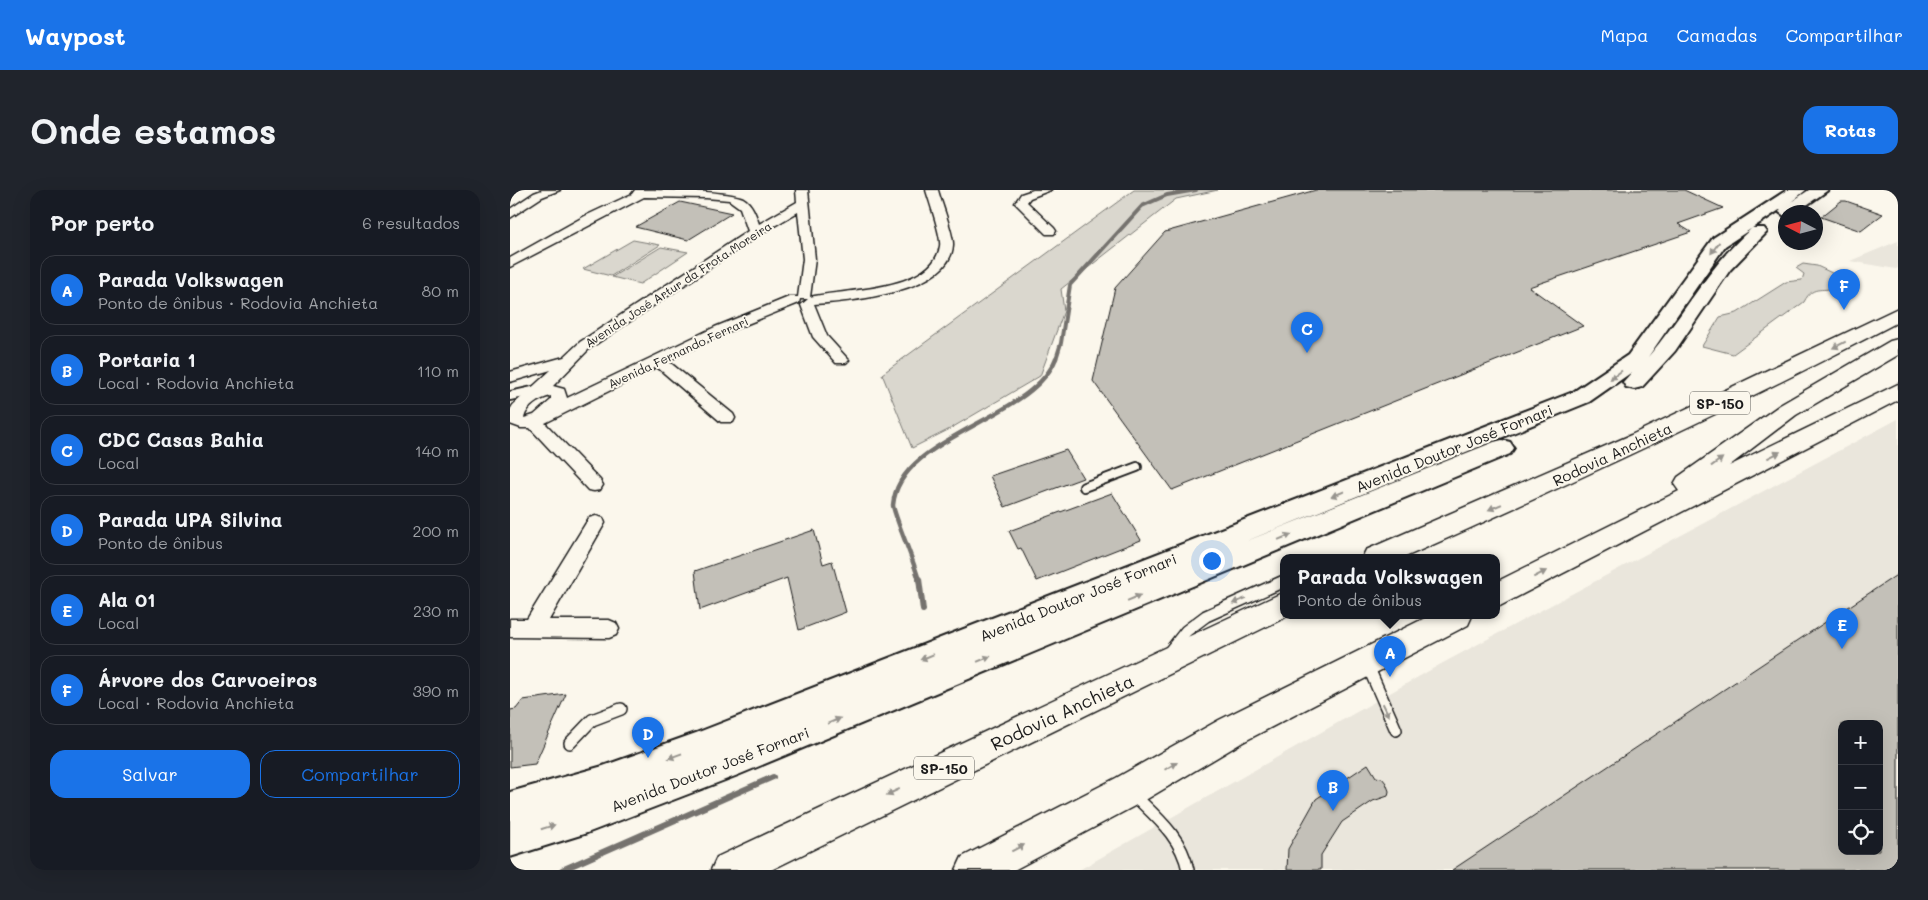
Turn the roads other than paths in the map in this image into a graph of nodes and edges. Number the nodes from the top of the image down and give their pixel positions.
1 (554, 190) edge
2 (624, 190) edge
3 (932, 190) edge
4 (1045, 190) edge
5 (1798, 190) edge
6 (1820, 190) edge
7 (645, 192) edge
8 (538, 195) junction
9 (510, 197) edge
10 (802, 197) edge
11 (1798, 205) edge
12 (510, 214) edge
13 (1778, 219) edge
14 (1050, 231) dead end
15 (755, 232) junction
16 (510, 263) edge
17 (803, 301) junction
18 (1898, 302) edge
19 (1898, 314) edge
20 (1868, 330) junction
21 (1898, 346) edge
22 (658, 360) junction
23 (841, 360) dead end
24 (563, 366) junction
25 (510, 377) edge
26 (595, 390) junction
27 (1898, 391) edge
28 (546, 393) junction
29 (510, 396) edge
30 (726, 418) dead end
31 (523, 422) edge
32 (1137, 467) dead end
33 (594, 485) dead end
34 (1084, 486) dead end
35 (596, 523) dead end
36 (1621, 533) junction
37 (1385, 554) edge
38 (1280, 583) edge
39 (1500, 594) edge
40 (1280, 606) edge
41 (1451, 619) edge
42 (510, 628) edge
43 (534, 628) junction
44 (609, 629) dead end
45 (1366, 661) junction
46 (1158, 666) junction
47 (621, 709) dead end
48 (1396, 730) dead end
49 (570, 743) dead end
50 (1129, 790) junction
51 (586, 801) junction
52 (510, 809) edge
53 (510, 839) edge
54 (730, 870) edge
55 (975, 870) edge
56 (1188, 870) edge

1 - 8 street
2 - 7 street
3 - 17 street
4 - 14 street
5 -> 51 street, Avenida Doutor José Fornari
6 - 11 street, Avenida Doutor José Fornari
7 - 15 street
7 - 16 street
8 - 9 street
8 - 12 street
10 - 15 street, Avenida José Artur da Frota Moreira
10 - 17 street
51 -> 13 street, Avenida Doutor José Fornari
15 - 24 street, Avenida José Artur da Frota Moreira
17 - 22 street, Avenida Fernando Ferrari
17 - 23 street
18 - 20 highway
19 - 20 highway, Rodovia Anchieta / SP-150
20 -> 37 highway, Rodovia Anchieta / SP-150
36 -> 21 highway, SP-150
22 - 26 street, Avenida Fernando Ferrari
22 - 30 street
24 - 25 street
24 - 28 street, Avenida José Artur da Frota Moreira
26 - 28 street, Avenida Fernando Ferrari
26 - 31 street, Avenida Fernando Ferrari
36 -> 27 highway, SP-150
28 - 29 lane
28 - 31 street
28 - 31 street
31 - 33 street
32 - 34 lane
35 - 43 street
39 -> 36 highway, SP-150
38 -> 46 lane
40 - 46 highway, Rodovia Anchieta / SP-150
41 - 45 highway
42 - 43 street
43 - 44 street
45 -> 48 lane
50 -> 45 highway
46 -> 54 highway, Rodovia Anchieta / SP-150
47 - 49 lane
55 -> 50 highway
50 - 56 lane
51 - 52 street, Avenida Doutor José Fornari
53 -> 51 street, Avenida Doutor José Fornari

